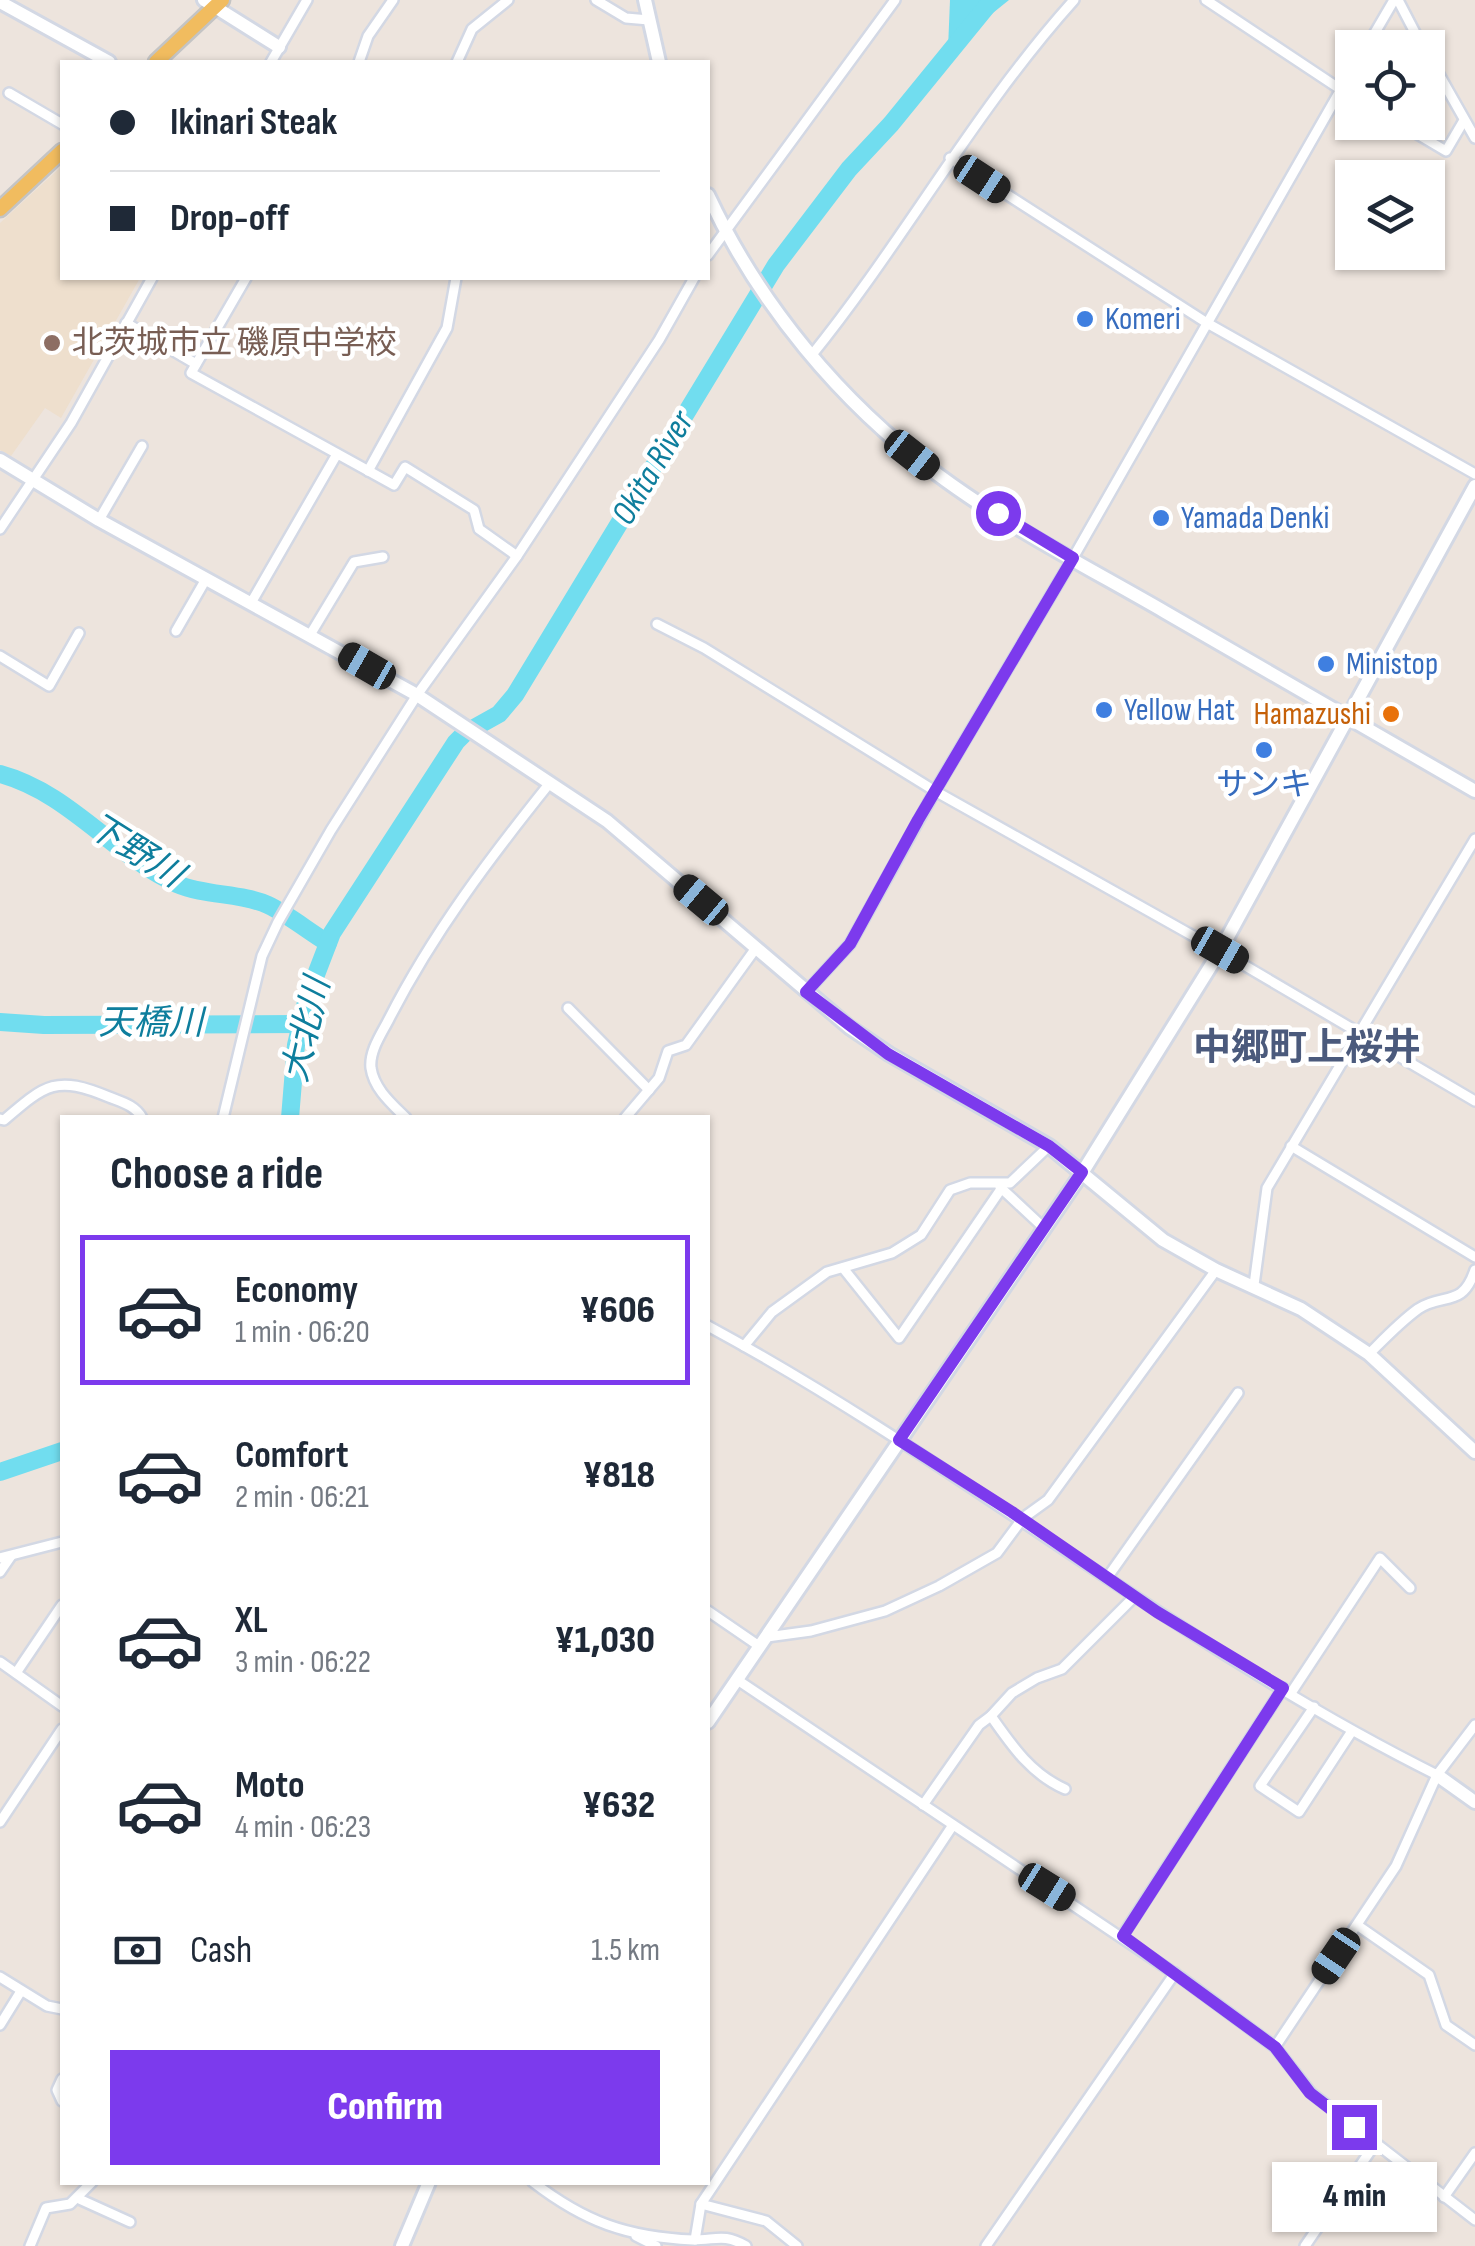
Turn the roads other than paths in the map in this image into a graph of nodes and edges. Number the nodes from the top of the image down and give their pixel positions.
1 (308, 0) edge
2 (394, 0) edge
3 (508, 0) edge
4 (596, 0) edge
5 (645, 0) edge
6 (895, 0) edge
7 (1074, 0) edge
8 (1206, 0) edge
9 (1396, 0) edge
10 (0, 2) edge
11 (213, 3) edge
12 (648, 20) junction
13 (1377, 30) edge
14 (1413, 30) edge
15 (279, 47) junction
16 (104, 60) edge
17 (158, 60) edge
18 (271, 60) edge
19 (360, 60) edge
20 (458, 60) edge
21 (658, 60) edge
22 (1335, 87) edge
23 (1445, 88) edge
24 (8, 93) dead end
25 (1335, 99) edge
26 (1463, 122) junction
27 (60, 123) edge
28 (1475, 138) edge
29 (1427, 140) edge
30 (60, 152) edge
31 (950, 158) junction
32 (710, 199) edge
33 (0, 209) edge
34 (726, 233) junction
35 (710, 253) edge
36 (151, 280) edge
37 (245, 280) edge
38 (456, 280) edge
39 (693, 280) edge
40 (1206, 323) junction
41 (126, 324) junction
42 (809, 353) junction
43 (196, 364) junction
44 (142, 446) dead end
45 (337, 454) junction
46 (0, 460) edge
47 (368, 471) junction
48 (1475, 474) edge
49 (33, 479) junction
50 (1475, 486) edge
51 (99, 520) junction
52 (0, 529) edge
53 (516, 556) junction
54 (383, 557) dead end
55 (1073, 558) junction
56 (206, 579) junction
57 (251, 603) junction
58 (657, 624) dead end
59 (176, 631) dead end
60 (80, 633) dead end
61 (310, 635) junction
62 (0, 656) edge
63 (420, 697) junction
64 (1347, 716) junction
65 (544, 780) junction
66 (935, 791) junction
67 (1475, 791) edge
68 (1475, 839) edge
69 (756, 948) junction
70 (1220, 950) junction
71 (806, 992) junction
72 (568, 1008) dead end
73 (1358, 1032) junction
74 (649, 1090) junction
75 (1475, 1101) edge
76 (140, 1115) edge
77 (224, 1115) edge
78 (403, 1115) edge
79 (628, 1115) edge
80 (0, 1119) edge
81 (1049, 1146) junction
82 (1291, 1146) junction
83 (1082, 1172) junction
84 (998, 1185) junction
85 (1044, 1228) junction
86 (1475, 1257) edge
87 (842, 1268) junction
88 (1216, 1270) junction
89 (1475, 1270) edge
90 (1254, 1285) junction
91 (710, 1327) edge
92 (744, 1346) junction
93 (1369, 1354) junction
94 (1238, 1393) dead end
95 (899, 1440) junction
96 (1475, 1452) edge
97 (1022, 1519) junction
98 (60, 1543) edge
99 (5, 1557) edge
100 (0, 1572) edge
101 (1107, 1578) junction
102 (1410, 1588) dead end
103 (1134, 1597) junction
104 (60, 1608) edge
105 (710, 1612) edge
106 (761, 1641) junction
107 (0, 1662) edge
108 (16, 1673) junction
109 (736, 1678) junction
110 (1287, 1690) junction
111 (60, 1705) edge
112 (1314, 1707) junction
113 (991, 1716) junction
114 (710, 1719) edge
115 (1475, 1725) edge
116 (1352, 1731) junction
117 (60, 1733) edge
118 (1438, 1775) junction
119 (1066, 1790) dead end
120 (1475, 1802) edge
121 (924, 1805) junction
122 (0, 1822) edge
123 (953, 1825) junction
124 (1357, 1925) junction
125 (1123, 1936) junction
126 (1175, 1972) junction
127 (0, 1978) edge
128 (21, 1990) junction
129 (60, 2009) edge
130 (0, 2025) edge
131 (1475, 2045) edge
132 (1275, 2047) junction
133 (1375, 2144) junction
134 (1475, 2153) edge
135 (89, 2185) edge
136 (428, 2185) edge
137 (537, 2185) edge
138 (1444, 2197) junction
139 (77, 2198) junction
140 (700, 2204) junction
141 (1475, 2220) edge
142 (130, 2222) dead end
143 (628, 2232) junction
144 (695, 2240) junction
145 (30, 2246) edge
146 (402, 2246) edge
147 (656, 2246) edge
148 (746, 2246) edge
149 (798, 2246) edge
150 (986, 2246) edge
151 (1304, 2246) edge

1 - 15 street
2 - 19 street
3 - 20 street
4 - 12 street
5 - 12 street
6 - 34 street
7 - 31 street
8 - 22 street
9 - 13 street
9 - 14 street
10 - 16 street
11 - 15 street
11 - 17 main road
12 - 21 street
15 - 18 street
23 - 26 street
24 - 27 street
25 - 40 street
26 - 28 street
26 - 29 street
30 - 33 main road
31 - 40 street
31 - 42 street
32 - 34 street
34 - 35 street
34 - 42 street
36 - 41 street
37 - 43 street
38 - 47 street
39 - 53 street
40 - 48 street
40 - 55 street
41 - 43 street
41 - 49 street
42 - 55 street
43 - 45 street
44 - 51 street
45 - 47 street
45 - 57 street
46 - 49 street
47 - 53 street
49 - 51 street
49 - 52 street
50 - 64 street
51 - 56 street
53 - 63 street
54 - 61 street
55 - 64 street
55 - 66 street
56 - 57 street
56 - 59 street
57 - 61 street
58 - 66 street
60 - 62 street
61 - 63 street
63 - 65 street
63 - 77 street
64 - 67 street
64 - 70 street
65 - 69 street
65 - 78 street
66 - 70 street
66 - 71 street
68 - 73 street
69 - 71 street
69 - 74 street
70 - 73 street
70 - 83 street
71 - 81 street
72 - 74 street
73 - 75 street
73 - 82 street
74 - 79 street
76 - 80 street
81 - 83 street
81 - 84 street
82 - 86 street
82 - 90 street
83 - 85 street
83 - 88 street
84 - 85 street
84 - 87 street
84 - 87 street
85 - 95 street
87 - 92 street
88 - 90 street
88 - 97 street
89 - 93 street
90 - 93 street
91 - 92 street
92 - 95 street
93 - 96 street
94 - 101 street
95 - 97 street
95 - 106 street
97 - 101 street
97 - 106 street
98 - 99 street
99 - 100 street
101 - 103 street
102 - 110 street
103 - 110 street
103 - 113 street
104 - 108 street
105 - 106 street
106 - 109 street
107 - 108 street
108 - 111 street
109 - 114 street
109 - 121 street
110 - 112 street
110 - 125 street
112 - 116 street
112 - 116 street
113 - 119 street
113 - 121 street
115 - 118 street
116 - 118 street
117 - 122 street
118 - 120 street
118 - 124 street
121 - 123 street
123 - 125 street
123 - 140 street
124 - 131 street
124 - 132 street
125 - 126 street
126 - 132 street
126 - 150 street
127 - 128 street
128 - 129 street
128 - 130 street
132 - 133 street
133 - 138 street
133 - 151 street
134 - 138 street
135 - 139 street
136 - 146 street
137 - 143 street
138 - 141 street
139 - 142 street
139 - 145 street
140 - 144 street
140 - 149 street
143 - 144 street
143 - 147 street
144 - 148 street

